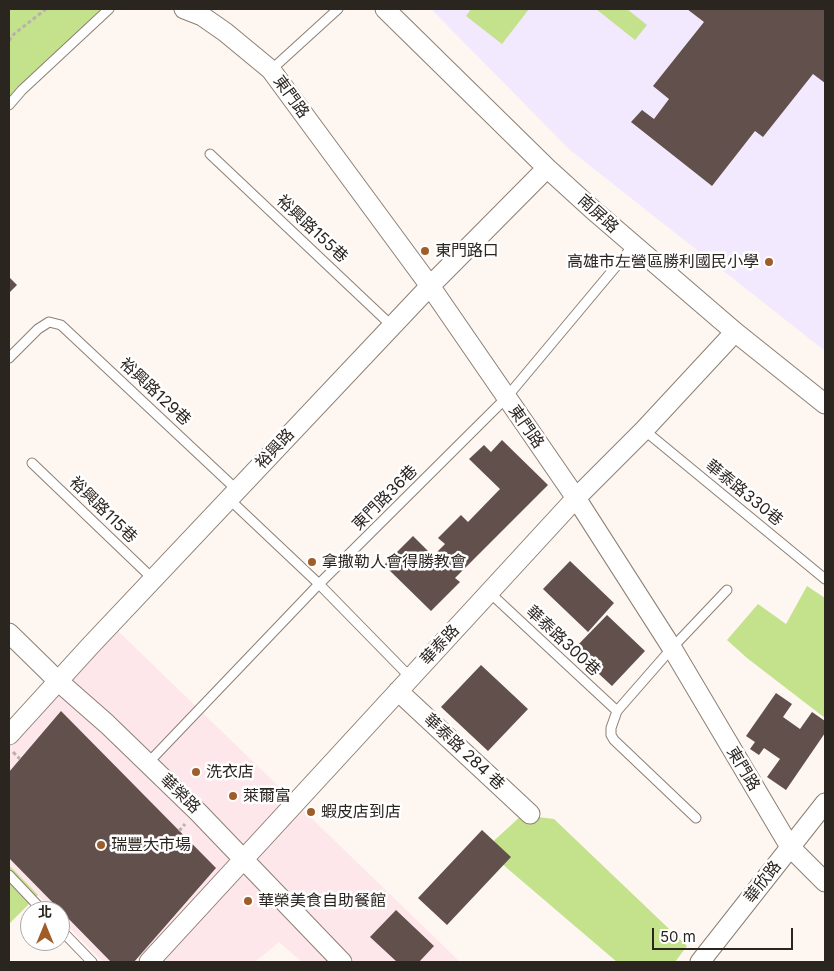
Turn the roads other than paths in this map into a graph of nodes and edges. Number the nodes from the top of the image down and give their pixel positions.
1 (109, 9) edge
2 (184, 9) edge
3 (338, 9) edge
4 (385, 9) edge
5 (271, 70) junction
6 (9, 105) edge
7 (210, 154) dead end
8 (547, 168) junction
9 (633, 246) junction
10 (430, 286) junction
11 (392, 326) junction
12 (736, 332) junction
13 (9, 358) edge
14 (506, 398) junction
15 (825, 404) edge
16 (644, 430) junction
17 (32, 463) dead end
18 (233, 494) junction
19 (576, 498) junction
20 (153, 579) junction
21 (825, 579) edge
22 (319, 584) junction
23 (727, 590) dead end
24 (489, 592) junction
25 (9, 633) edge
26 (672, 648) junction
27 (58, 680) junction
28 (404, 684) junction
29 (617, 711) junction
30 (9, 735) edge
31 (148, 763) junction
32 (825, 803) edge
33 (530, 814) dead end
34 (696, 818) dead end
35 (790, 847) junction
36 (244, 860) junction
37 (9, 875) edge
38 (825, 882) edge
39 (34, 901) edge
40 (70, 939) edge
41 (92, 962) edge
42 (149, 962) edge
43 (342, 962) edge
44 (700, 962) edge

1 - 6 lane
2 - 5 street, 東門路
3 - 5 lane
4 - 8 street, 南屏路
5 - 10 street, 東門路
7 - 11 lane, 裕興路155巷
8 - 9 street, 南屏路
8 - 10 street, 裕興路
9 - 12 street, 南屏路
9 - 14 lane, 東門路36巷
10 - 11 street, 裕興路
10 - 14 street, 東門路
11 - 18 street, 裕興路
12 - 15 street, 南屏路
12 - 16 street, 華泰路
13 - 18 lane, 裕興路129巷
14 - 19 street, 東門路
14 - 22 lane, 東門路36巷
16 - 19 street, 華泰路
16 - 21 lane, 華泰路330巷
17 - 20 lane, 裕興路115巷
18 - 20 street, 裕興路
18 - 22 lane, 裕興路129巷
19 - 24 street, 華泰路
19 - 26 street, 東門路
20 - 27 street, 裕興路
22 - 28 lane, 裕興路129巷
22 - 31 lane, 東門路36巷
23 - 26 lane
24 - 28 street, 華泰路
24 - 29 lane, 華泰路300巷
25 - 27 street, 華榮路
26 - 29 lane
26 - 35 street, 東門路
27 - 30 street, 裕興路
27 - 31 street, 華榮路
28 - 33 street, 華泰路 284 巷
28 - 36 street, 華泰路
29 - 34 lane
31 - 36 street, 華榮路
32 - 35 street, 華欣路
35 - 38 street, 東門路
35 - 44 street, 華欣路
36 - 42 street, 華泰路
36 - 43 street, 華榮路
37 - 39 lane
40 - 41 lane

